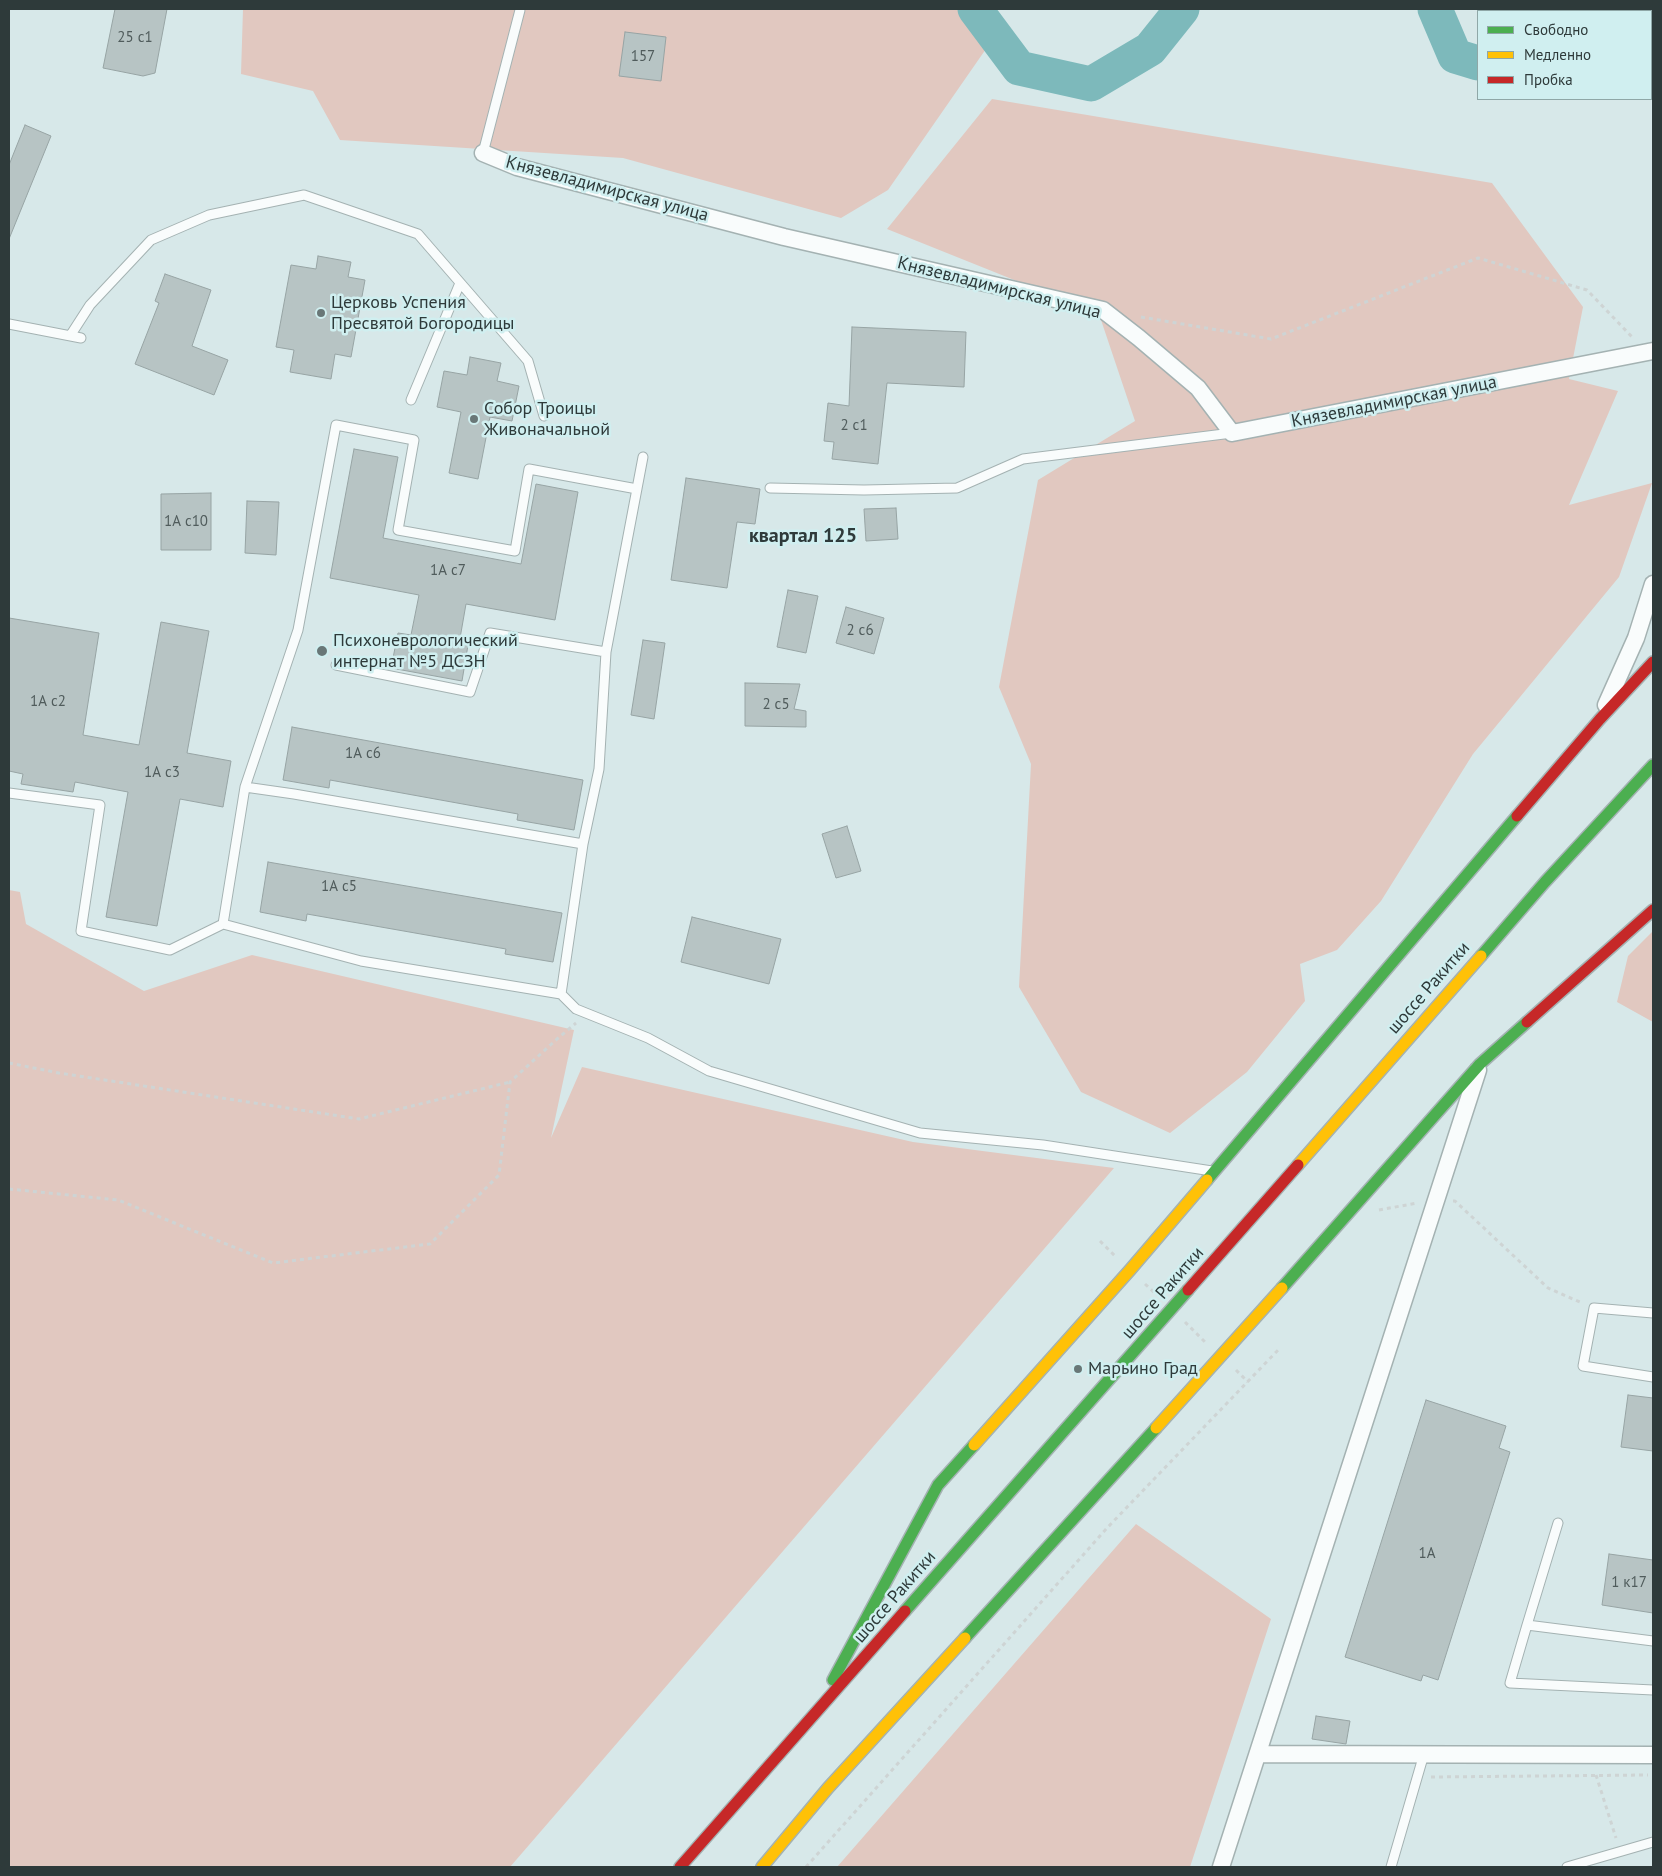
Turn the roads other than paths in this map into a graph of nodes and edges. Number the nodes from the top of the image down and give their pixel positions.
1 (520, 10) edge
2 (483, 153) joint
3 (460, 283) junction
4 (9, 324) edge
5 (70, 336) junction
6 (82, 338) dead end
7 (1650, 352) edge
8 (411, 400) dead end
9 (544, 416) dead end
10 (1232, 433) junction
11 (643, 457) dead end
12 (770, 488) dead end
13 (637, 489) junction
14 (1653, 584) edge
15 (606, 652) junction
16 (1653, 662) edge
17 (336, 665) dead end
18 (1600, 719) junction
19 (1653, 765) edge
20 (245, 787) junction
21 (9, 793) edge
22 (583, 844) junction
23 (1653, 910) edge
24 (223, 924) junction
25 (561, 994) junction
26 (1480, 1064) junction
27 (1214, 1172) junction
28 (1653, 1313) edge
29 (1653, 1377) edge
30 (1558, 1523) dead end
31 (1527, 1625) junction
32 (1653, 1641) edge
33 (1653, 1690) edge
34 (815, 1714) junction
35 (1258, 1754) junction
36 (1424, 1754) junction
37 (1653, 1755) edge
38 (715, 1827) junction
39 (1653, 1842) edge
40 (704, 1859) dead end
41 (680, 1867) edge
42 (762, 1867) edge
43 (1221, 1867) edge
44 (1391, 1867) edge
45 (1567, 1867) edge

1 - 2 lane
2 - 10 street, Князевладимирская улица
3 - 5 lane
3 - 8 lane
3 - 9 lane
4 - 5 lane
5 - 6 lane
7 - 10 street, Князевладимирская улица
10 - 12 lane
11 - 13 lane
13 - 15 lane
13 - 20 lane
14 - 18 street
15 - 17 lane
15 - 22 lane
16 - 18 street
18 - 27 street
19 - 34 street, шоссе Ракитки
20 - 22 lane
20 - 24 lane
21 - 24 lane
22 - 25 lane
23 - 26 street
24 - 25 lane
25 - 27 lane
26 - 35 street
26 - 42 street
27 - 34 street
28 - 29 lane
30 - 31 lane
31 - 32 lane
31 - 33 lane
34 - 38 street, шоссе Ракитки
35 - 36 street
35 - 43 street
36 - 37 street
36 - 44 lane
38 - 40 street
38 - 41 street, шоссе Ракитки
39 - 45 lane

